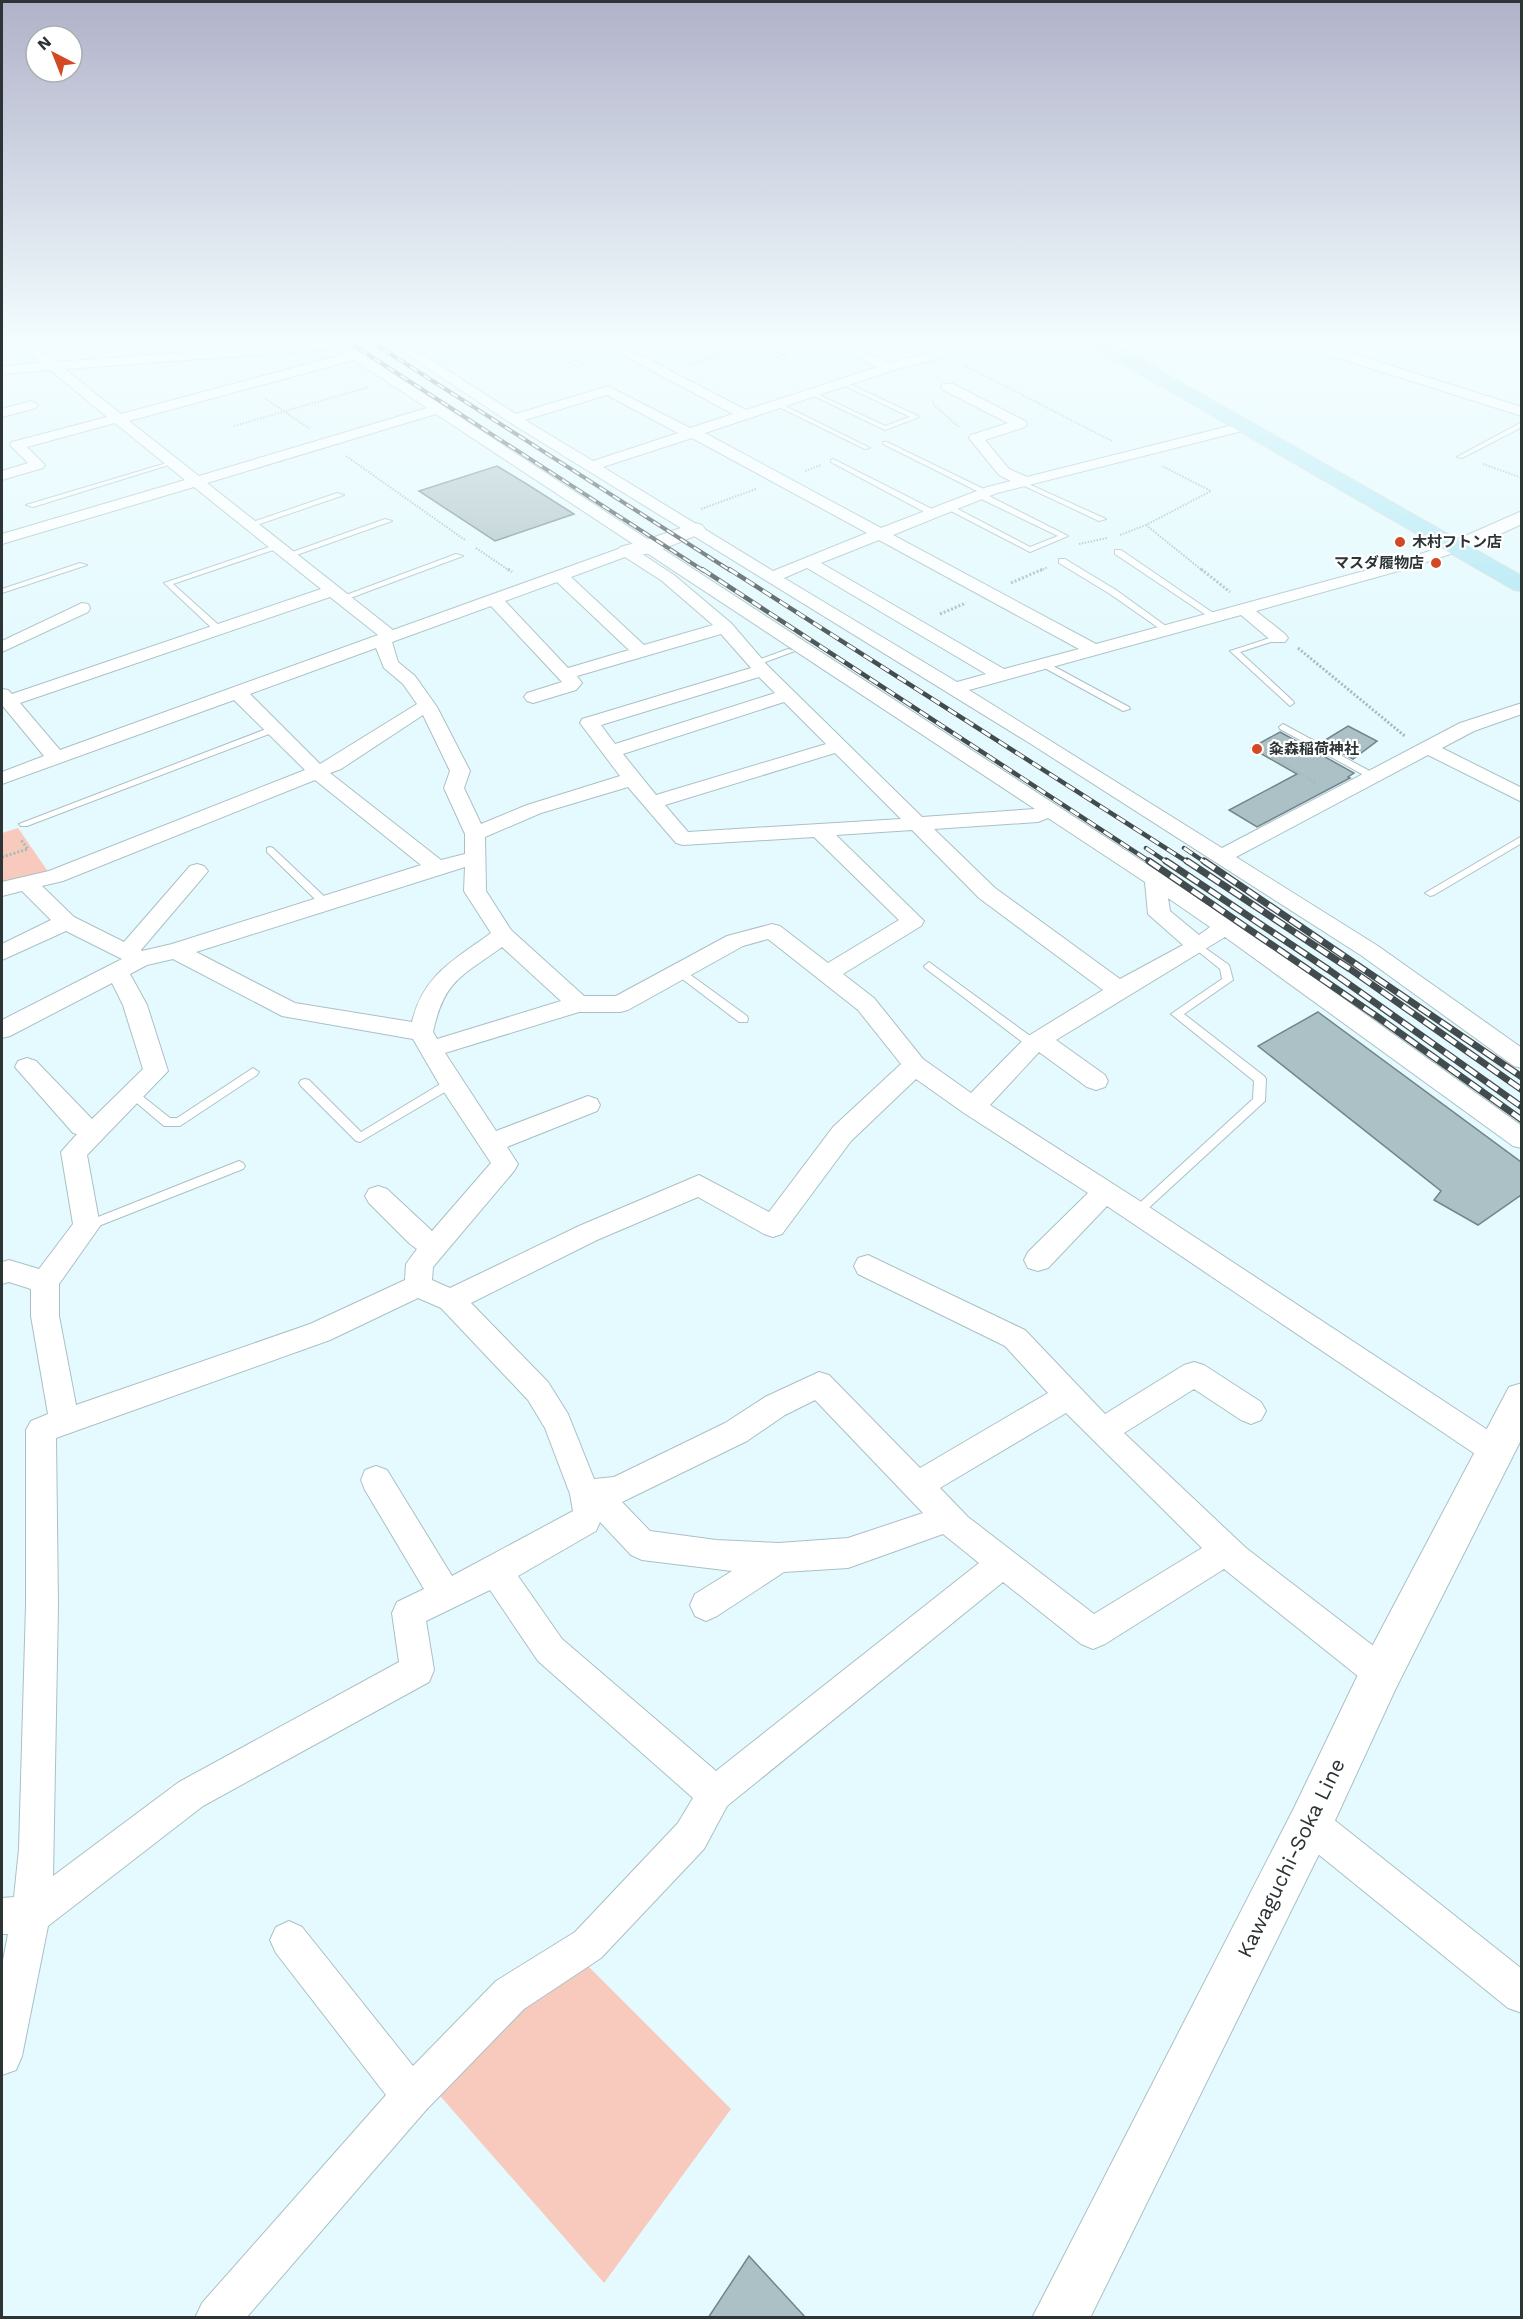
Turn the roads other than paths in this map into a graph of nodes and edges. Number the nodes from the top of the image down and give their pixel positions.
1 (21, 449) edge
2 (156, 449) edge
3 (301, 449) edge
4 (501, 449) edge
5 (564, 449) edge
6 (642, 449) edge
7 (722, 449) edge
8 (897, 449) edge
9 (985, 449) edge
10 (1153, 449) edge
11 (1285, 449) edge
12 (1474, 449) edge
13 (1460, 457) road end
14 (834, 461) dead end
15 (172, 463) junction
16 (592, 466) junction
17 (2, 476) edge
18 (196, 480) junction
19 (1022, 482) junction
20 (983, 494) junction
21 (340, 495) dead end
22 (30, 505) dead end
23 (949, 508) junction
24 (933, 513) junction
25 (1521, 517) edge
26 (1102, 519) dead end
27 (388, 521) dead end
28 (250, 524) junction
29 (695, 529) junction
30 (882, 534) junction
31 (2, 538) edge
32 (649, 546) junction
33 (1456, 547) junction
34 (283, 551) junction
35 (627, 551) junction
36 (1118, 552) dead end
37 (459, 556) dead end
38 (1062, 561) dead end
39 (808, 562) junction
40 (83, 565) dead end
41 (559, 575) junction
42 (771, 577) junction
43 (1521, 585) edge
44 (2, 591) edge
45 (338, 594) junction
46 (492, 599) junction
47 (82, 608) dead end
48 (1246, 608) junction
49 (1215, 617) junction
50 (725, 627) junction
51 (218, 629) junction
52 (1166, 629) junction
53 (386, 638) junction
54 (1280, 638) joint
55 (2, 647) edge
56 (1094, 650) junction
57 (640, 651) junction
58 (791, 651) dead end
59 (1044, 664) junction
60 (758, 666) junction
61 (566, 674) junction
62 (1002, 676) junction
63 (953, 689) junction
64 (237, 692) junction
65 (788, 695) junction
66 (533, 697) dead end
67 (5, 698) edge
68 (1290, 703) dead end
69 (428, 707) junction
70 (1521, 708) edge
71 (1126, 709) dead end
72 (1283, 727) dead end
73 (274, 729) junction
74 (839, 746) junction
75 (1427, 749) junction
76 (610, 752) junction
77 (56, 758) junction
78 (317, 771) junction
79 (1374, 777) junction
80 (2, 778) edge
81 (632, 779) junction
82 (1521, 796) edge
83 (652, 803) junction
84 (1050, 809) junction
85 (24, 824) dead end
86 (917, 824) junction
87 (819, 830) junction
88 (475, 834) junction
89 (1521, 839) edge
90 (270, 850) dead end
91 (1220, 857) junction
92 (476, 858) junction
93 (437, 867) junction
94 (197, 871) dead end
95 (1155, 879) junction
96 (27, 884) junction
97 (2, 889) edge
98 (1430, 893) dead end
99 (324, 902) junction
100 (66, 922) junction
101 (1224, 927) junction
102 (503, 935) junction
103 (1198, 946) junction
104 (176, 951) junction
105 (2, 953) edge
106 (128, 960) junction
107 (929, 966) dead end
108 (681, 972) junction
109 (827, 974) junction
110 (1119, 990) junction
111 (578, 1004) junction
112 (743, 1019) dead end
113 (2, 1030) edge
114 (426, 1041) junction
115 (1036, 1042) junction
116 (1521, 1059) edge
117 (915, 1065) junction
118 (27, 1066) dead end
119 (253, 1072) dead end
120 (1095, 1080) dead end
121 (305, 1083) dead end
122 (451, 1083) junction
123 (132, 1094) junction
124 (588, 1106) dead end
125 (973, 1107) junction
126 (96, 1130) junction
127 (1521, 1139) edge
128 (492, 1143) junction
129 (239, 1166) dead end
130 (1105, 1192) junction
131 (378, 1196) dead end
132 (1137, 1212) junction
133 (87, 1226) junction
134 (435, 1246) junction
135 (1038, 1260) dead end
136 (868, 1266) dead end
137 (2, 1273) edge
138 (45, 1282) junction
139 (418, 1286) junction
140 (451, 1300) junction
141 (1069, 1396) junction
142 (1521, 1399) edge
143 (1251, 1411) dead end
144 (64, 1420) junction
145 (1102, 1431) junction
146 (1495, 1451) junction
147 (376, 1480) dead end
148 (918, 1486) junction
149 (585, 1494) junction
150 (949, 1518) junction
151 (1227, 1550) junction
152 (779, 1558) junction
153 (1003, 1563) junction
154 (496, 1571) junction
155 (446, 1595) junction
156 (706, 1605) dead end
157 (1381, 1673) junction
158 (715, 1794) junction
159 (1310, 1824) junction
160 (16, 1916) edge
161 (289, 1940) dead end
162 (1521, 1994) edge
163 (2, 2056) edge
164 (412, 2096) junction
165 (218, 2318) edge
166 (1060, 2318) edge

1 - 17 street
2 - 15 street
3 - 18 street
4 - 32 street
5 - 16 street
6 - 16 street
7 - 30 street
8 - 20 lane
9 - 19 street
10 - 19 street
11 - 33 main road
12 - 13 lane
14 - 24 lane
15 - 18 street
15 - 22 lane
16 - 29 street
18 - 28 street
18 - 31 street
19 - 20 street
19 - 26 lane
20 - 23 street
20 - 23 lane
21 - 28 lane
23 - 24 street
24 - 30 street
25 - 33 street
27 - 34 lane
28 - 34 street
29 - 32 street
29 - 42 street
30 - 39 street
30 - 56 street
32 - 35 street
32 - 84 street
33 - 43 main road
33 - 48 street
34 - 45 street
34 - 51 lane
35 - 41 street
35 - 50 street
36 - 49 lane
37 - 45 lane
38 - 52 lane
39 - 42 street
39 - 62 street
40 - 44 lane
41 - 46 street
41 - 57 street
42 - 63 street
45 - 51 street
45 - 53 street
46 - 53 street
46 - 61 street
47 - 55 street
48 - 49 street
48 - 54 street
49 - 52 street
50 - 57 street
50 - 60 street
51 - 67 street
52 - 56 street
53 - 64 street
53 - 69 street
54 - 68 lane
56 - 59 street
57 - 61 street
58 - 60 lane
59 - 62 street
59 - 71 lane
60 - 65 street
60 - 76 street
61 - 66 street
62 - 63 street
63 - 91 street
64 - 73 street
64 - 77 street
65 - 74 street
65 - 76 street
67 - 77 street
69 - 78 street
69 - 88 street
70 - 75 street
72 - 79 lane
73 - 78 street
73 - 85 lane
74 - 83 street
74 - 86 street
75 - 79 street
75 - 82 street
76 - 81 street
77 - 80 street
78 - 93 street
78 - 96 street
79 - 91 street
81 - 83 street
81 - 88 street
83 - 87 street
84 - 86 street
84 - 95 street
86 - 87 street
86 - 110 street
87 - 109 street
88 - 92 street
89 - 98 lane
90 - 99 lane
91 - 116 street
92 - 93 street
92 - 102 street
93 - 99 street
94 - 106 street
95 - 101 street
95 - 103 street
96 - 97 street
96 - 100 street
99 - 104 street
100 - 105 street
100 - 106 street
101 - 103 street
101 - 127 street
102 - 111 street
102 - 114 street
103 - 110 street
103 - 132 lane
104 - 106 street
104 - 114 street
106 - 113 street
106 - 123 street
107 - 115 lane
108 - 109 street
108 - 111 street
108 - 112 lane
109 - 117 street
110 - 115 street
111 - 114 street
114 - 122 street
115 - 120 street
115 - 125 street
117 - 125 street
117 - 140 street
118 - 126 street
119 - 123 lane
121 - 122 lane
122 - 128 street
123 - 126 street
124 - 128 street
125 - 130 street
126 - 133 street
128 - 134 street
129 - 133 lane
130 - 132 street
130 - 135 street
131 - 134 street
132 - 146 street
133 - 138 street
134 - 139 street
136 - 141 street
137 - 138 street
138 - 144 street
139 - 140 street
139 - 144 street
140 - 149 street
141 - 145 street
141 - 148 street
142 - 146 main road, Kawaguchi-Soka Line
143 - 145 street
144 - 160 street
145 - 151 street
146 - 157 main road, Kawaguchi-Soka Line
147 - 155 street
148 - 149 street
148 - 150 street
149 - 152 street
149 - 154 street
150 - 152 street
150 - 153 street
151 - 153 street
151 - 157 street
152 - 156 street
153 - 158 street
154 - 155 street
154 - 158 street
155 - 160 street
157 - 159 main road, Kawaguchi-Soka Line
158 - 164 street
159 - 162 street
159 - 166 main road, Kawaguchi-Soka Line
160 - 163 street
161 - 164 street
164 - 165 street

